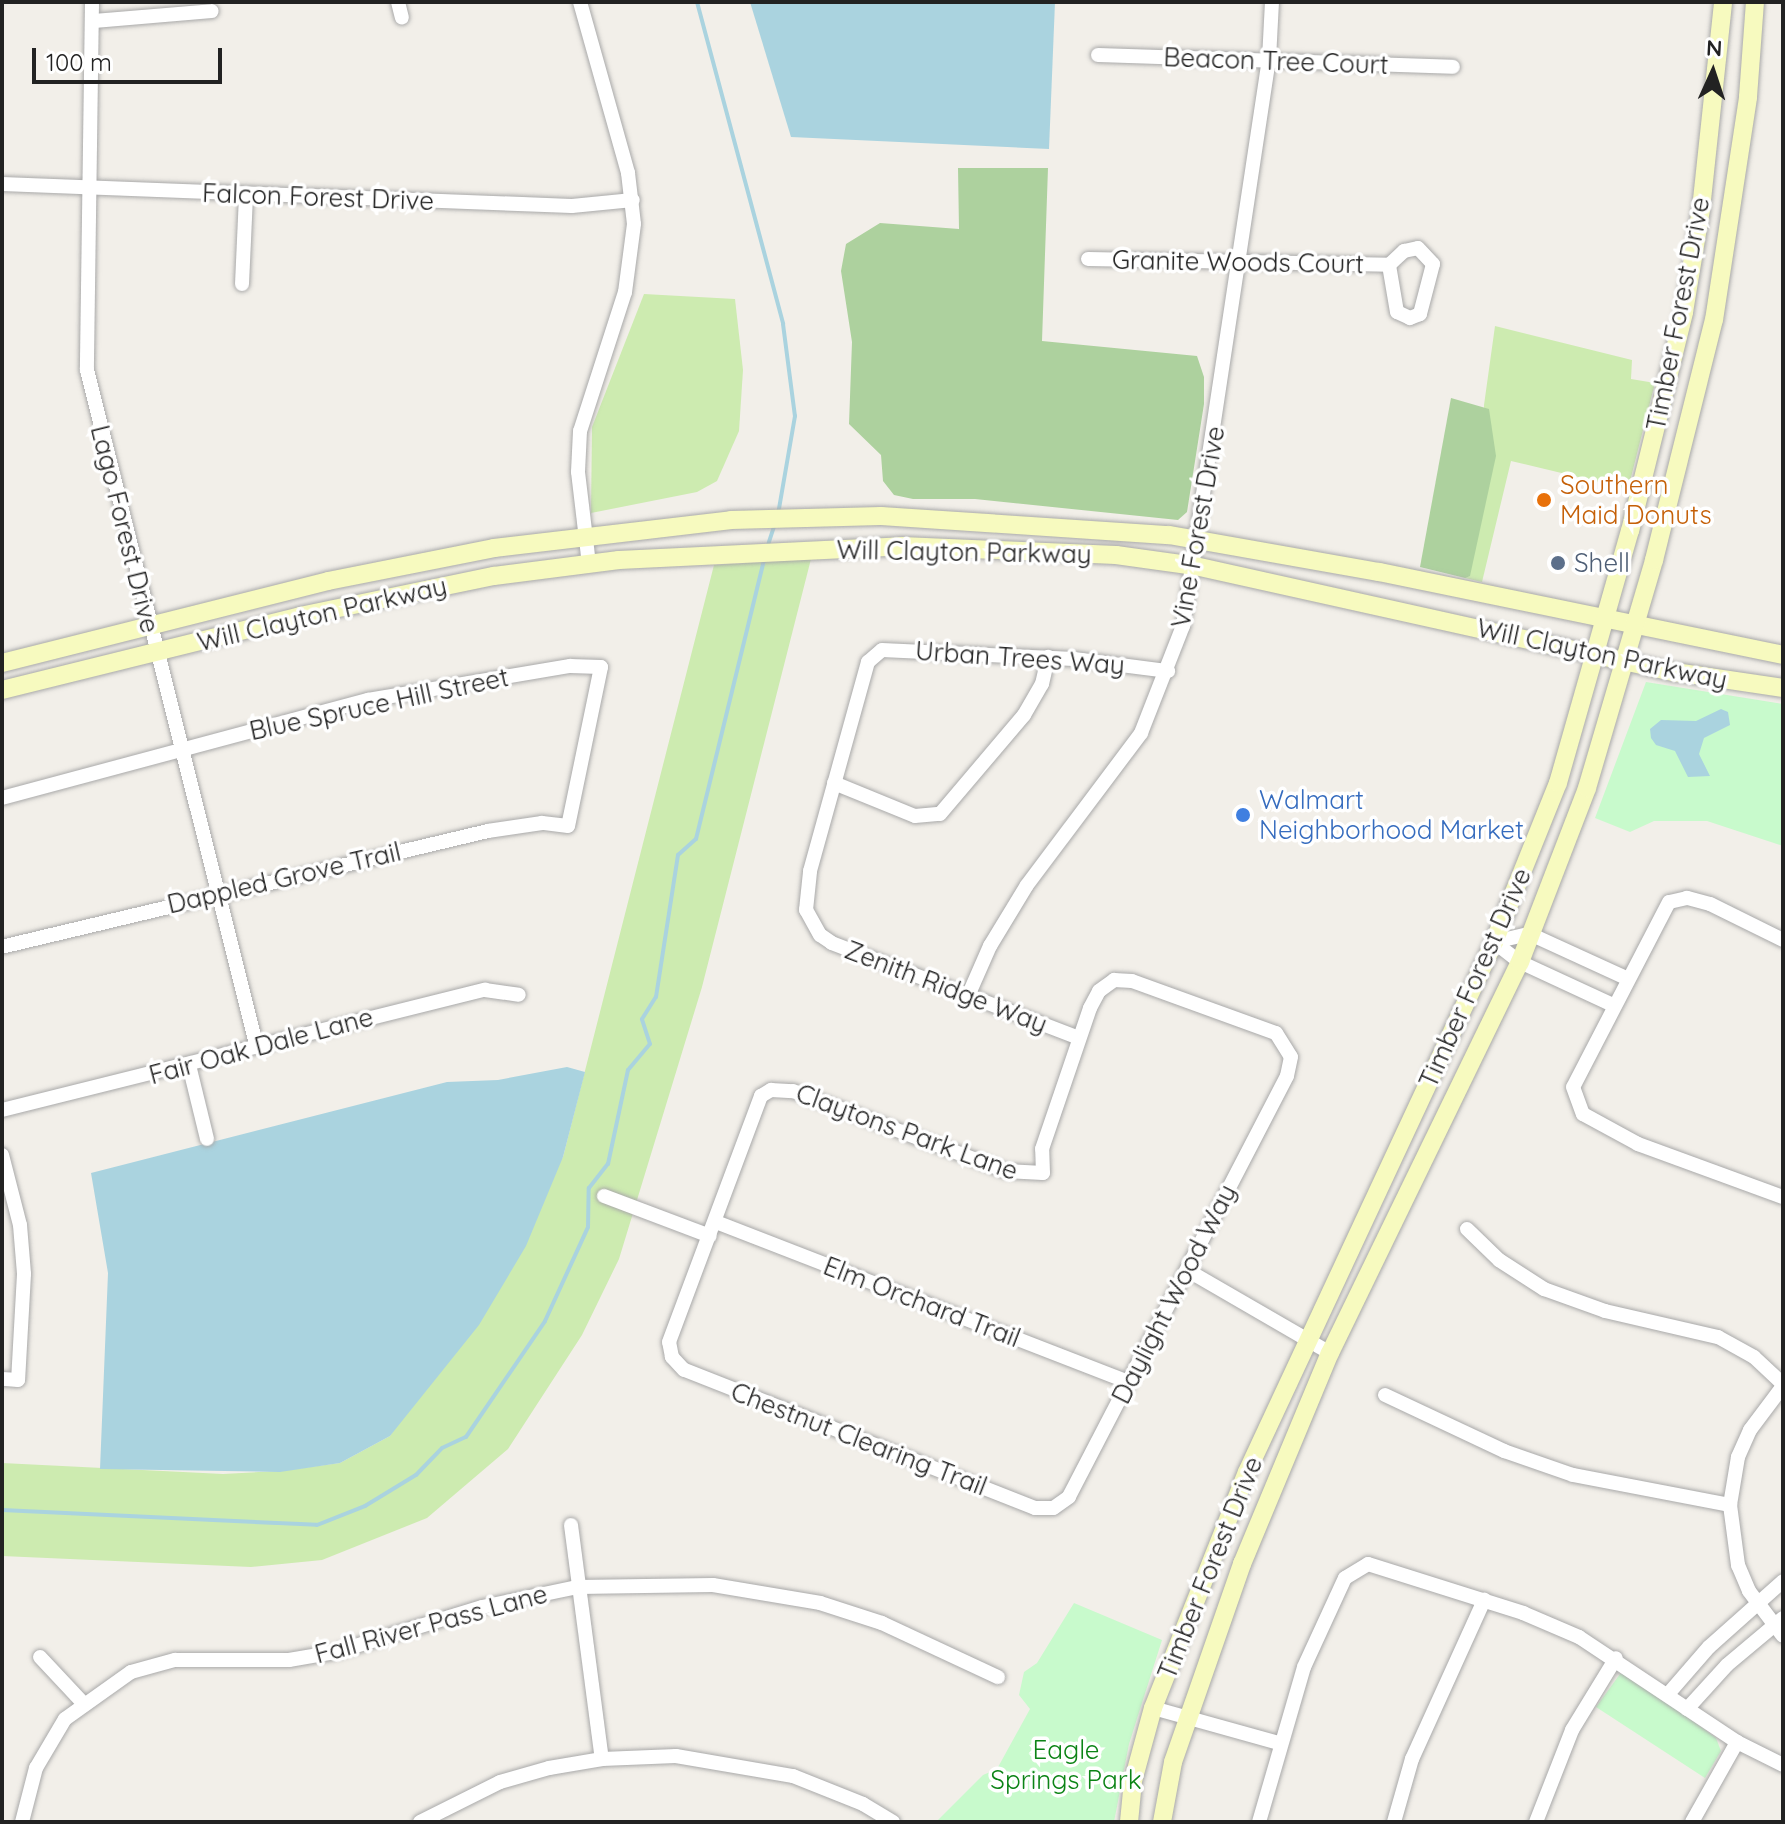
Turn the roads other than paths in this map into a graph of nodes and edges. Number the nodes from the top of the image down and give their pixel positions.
1 (92, 2) edge
2 (398, 2) edge
3 (580, 2) edge
4 (1272, 2) edge
5 (1722, 6) edge
6 (1755, 7) edge
7 (212, 11) dead end
8 (402, 18) dead end
9 (94, 21) junction
10 (1098, 55) dead end
11 (1269, 59) junction
12 (1453, 67) dead end
13 (2, 184) edge
14 (90, 188) junction
15 (246, 195) junction
16 (633, 200) junction
17 (1088, 259) dead end
18 (1239, 265) junction
19 (1389, 265) junction
20 (242, 284) dead end
21 (910, 517) junction
22 (585, 534) junction
23 (1199, 541) junction
24 (909, 546) junction
25 (589, 564) junction
26 (1195, 566) junction
27 (349, 576) junction
28 (357, 604) junction
29 (1604, 620) junction
30 (149, 626) junction
31 (1636, 627) junction
32 (156, 652) junction
33 (1597, 654) junction
34 (873, 655) joint
35 (1783, 655) edge
36 (1048, 657) junction
37 (1625, 661) junction
38 (2, 663) edge
39 (1168, 671) junction
40 (1783, 688) edge
41 (2, 690) edge
42 (182, 748) junction
43 (834, 783) junction
44 (2, 798) edge
45 (568, 826) joint
46 (219, 893) junction
47 (1530, 934) junction
48 (1783, 940) edge
49 (1494, 942) junction
50 (2, 947) edge
51 (1520, 962) junction
52 (1626, 978) junction
53 (519, 995) dead end
54 (968, 996) junction
55 (1613, 1005) junction
56 (1079, 1038) junction
57 (256, 1044) junction
58 (189, 1065) junction
59 (2, 1110) edge
60 (207, 1139) dead end
61 (2, 1155) edge
62 (604, 1196) dead end
63 (1783, 1197) edge
64 (713, 1229) junction
65 (1467, 1229) dead end
66 (1187, 1270) junction
67 (1310, 1341) junction
68 (1330, 1353) junction
69 (2, 1379) edge
70 (1129, 1382) junction
71 (1783, 1385) edge
72 (1385, 1395) dead end
73 (1730, 1505) junction
74 (1035, 1508) joint
75 (571, 1525) dead end
76 (1783, 1581) edge
77 (578, 1587) junction
78 (1484, 1600) junction
79 (1757, 1604) junction
80 (1779, 1627) edge
81 (40, 1657) dead end
82 (1616, 1658) junction
83 (998, 1677) dead end
84 (1669, 1693) junction
85 (83, 1703) junction
86 (1153, 1708) junction
87 (1687, 1709) junction
88 (1187, 1718) junction
89 (1737, 1742) junction
90 (1278, 1743) junction
91 (602, 1759) junction
92 (1783, 1765) edge
93 (22, 1822) edge
94 (420, 1822) edge
95 (893, 1822) edge
96 (1129, 1822) edge
97 (1162, 1822) edge
98 (1259, 1822) edge
99 (1394, 1822) edge
100 (1536, 1822) edge
101 (1692, 1822) edge

1 - 9 street, Lago Forest Drive
2 - 8 street
3 - 16 street
4 - 11 street, Vine Forest Drive
5 - 6 main road
5 - 29 main road, Timber Forest Drive
6 - 31 main road, Timber Forest Drive
7 - 9 street
9 - 14 street, Lago Forest Drive
10 - 11 street, Beacon Tree Court
11 - 12 street, Beacon Tree Court
11 - 18 street, Vine Forest Drive
13 - 14 street, Falcon Forest Drive
14 - 15 street, Falcon Forest Drive
14 - 30 street, Lago Forest Drive
15 - 16 street, Falcon Forest Drive
15 - 20 street
16 - 22 street
17 - 18 street, Granite Woods Court
18 - 19 street, Granite Woods Court
18 - 23 street, Vine Forest Drive
19 - 19 street, Granite Woods Court
21 - 22 main road, Will Clayton Parkway
21 - 23 main road, Will Clayton Parkway
21 - 24 main road
22 - 25 street
22 - 27 main road, Will Clayton Parkway
23 - 26 street, Vine Forest Drive
23 - 29 main road, Will Clayton Parkway
24 - 25 main road, Will Clayton Parkway
24 - 26 main road, Will Clayton Parkway
25 - 28 main road, Will Clayton Parkway
26 - 33 main road, Will Clayton Parkway
26 - 39 street, Vine Forest Drive
27 - 28 main road
27 - 30 main road, Will Clayton Parkway
28 - 32 main road, Will Clayton Parkway
29 - 31 main road, Will Clayton Parkway
29 - 33 main road, Timber Forest Drive
30 - 32 street, Lago Forest Drive
30 - 38 main road, Will Clayton Parkway
31 - 35 main road, Will Clayton Parkway
31 - 37 main road, Timber Forest Drive
32 - 41 main road, Will Clayton Parkway
32 - 42 street, Lago Forest Drive
33 - 37 main road, Will Clayton Parkway
33 - 49 main road, Timber Forest Drive
34 - 36 street, Urban Trees Way
34 - 43 street, Zenith Ridge Way
36 - 39 street, Urban Trees Way
36 - 43 street
37 - 40 main road, Will Clayton Parkway
37 - 47 main road, Timber Forest Drive
39 - 54 street, Vine Forest Drive
42 - 44 street, Blue Spruce Hill Street
42 - 45 street, Blue Spruce Hill Street
42 - 46 street, Lago Forest Drive
43 - 54 street, Zenith Ridge Way
45 - 46 street, Dappled Grove Trail
46 - 50 street, Dappled Grove Trail
46 - 57 street, Lago Forest Drive
47 - 49 street
47 - 51 main road, Timber Forest Drive
47 - 52 street
48 - 52 street
49 - 51 street
49 - 67 main road, Timber Forest Drive
51 - 55 street
51 - 68 main road, Timber Forest Drive
52 - 55 street
53 - 57 street, Fair Oak Dale Lane
54 - 56 street, Zenith Ridge Way
55 - 63 street
56 - 64 street, Claytons Park Lane
56 - 66 street, Daylight Wood Way
57 - 58 street, Fair Oak Dale Lane
58 - 59 street, Fair Oak Dale Lane
58 - 60 street
61 - 69 street
62 - 64 street, Elm Orchard Trail
64 - 70 street, Elm Orchard Trail
64 - 74 street, Chestnut Clearing Trail
65 - 71 street
66 - 67 street
66 - 70 street, Daylight Wood Way
67 - 68 street
67 - 86 main road, Timber Forest Drive
68 - 88 main road, Timber Forest Drive
70 - 74 street, Daylight Wood Way
71 - 73 street
72 - 73 street
73 - 79 street
75 - 77 street
76 - 79 street
77 - 83 street, Fall River Pass Lane
77 - 85 street, Fall River Pass Lane
77 - 91 street
78 - 82 street
78 - 90 street
78 - 99 street
79 - 80 street
79 - 84 street
80 - 87 street
81 - 85 street
82 - 84 street
82 - 100 street
84 - 87 street
85 - 93 street, Fall River Pass Lane
86 - 88 street
86 - 96 main road, Timber Forest Drive
87 - 89 street
88 - 90 street
88 - 97 main road, Timber Forest Drive
89 - 92 street
89 - 101 street
90 - 98 street
91 - 94 street
91 - 95 street

